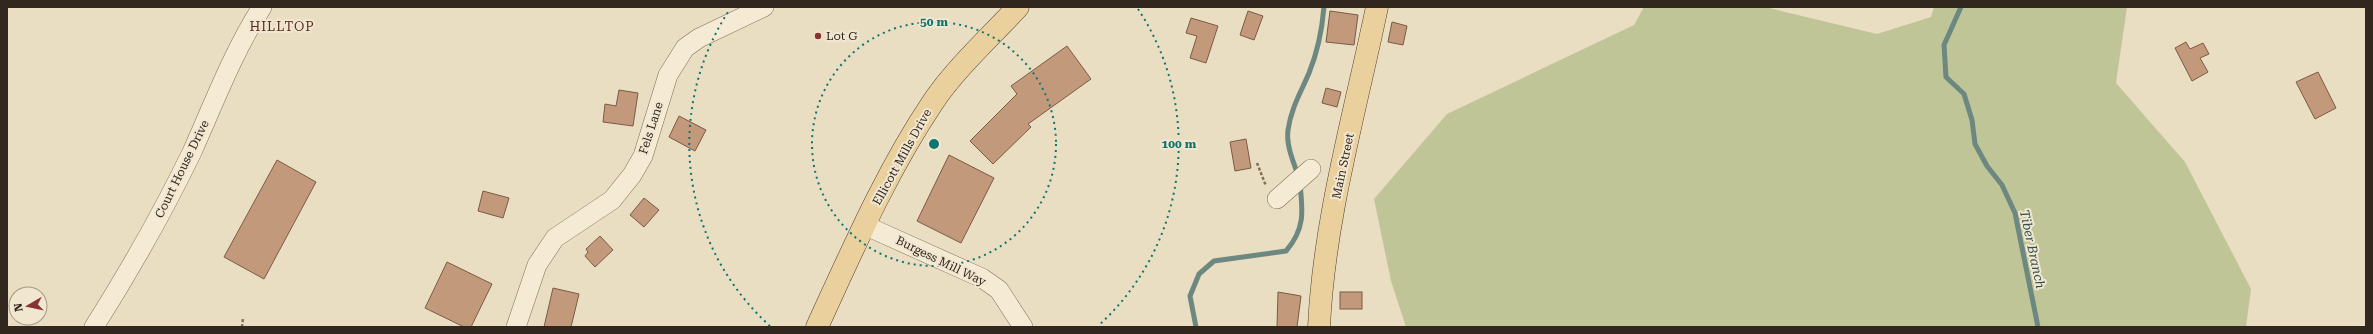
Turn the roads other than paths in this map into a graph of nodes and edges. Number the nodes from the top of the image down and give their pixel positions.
1 (262, 7) edge
2 (764, 7) edge
3 (1018, 7) edge
4 (1377, 7) edge
5 (1311, 168) dead end
6 (1277, 198) road end
7 (864, 225) junction
8 (94, 327) edge
9 (516, 327) edge
10 (817, 327) edge
11 (1023, 327) edge
12 (1319, 327) edge

1 - 8 street, Court House Drive
2 - 9 street, Fels Lane
3 - 7 main road, Ellicott Mills Drive
4 - 12 main road, Main Street
5 - 6 street
7 - 10 main road, Ellicott Mills Drive
7 - 11 street, Burgess Mill Way

